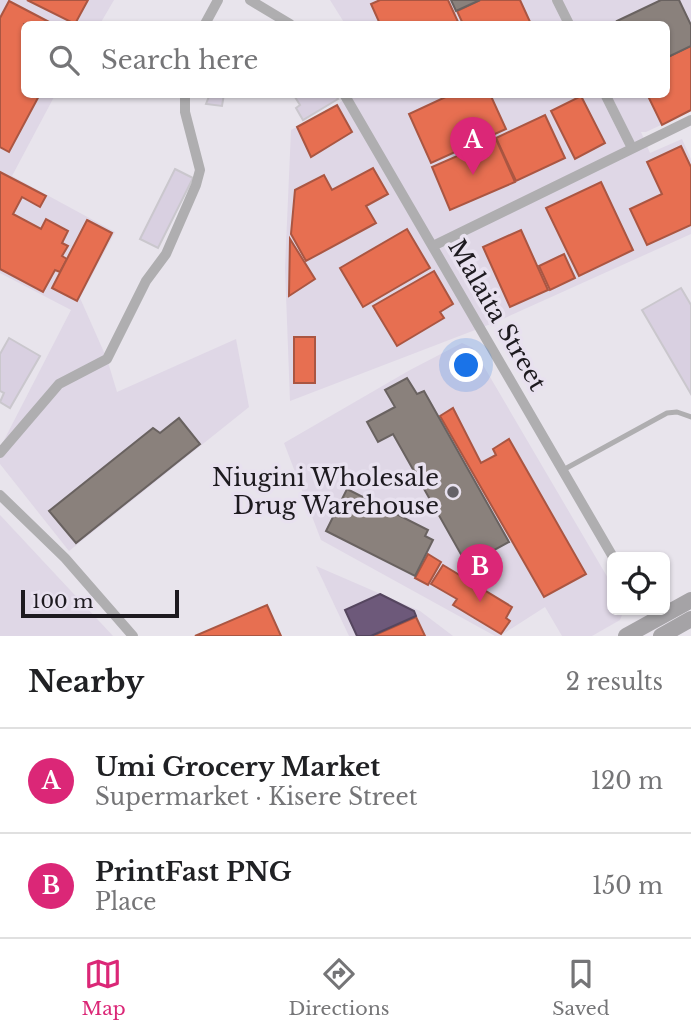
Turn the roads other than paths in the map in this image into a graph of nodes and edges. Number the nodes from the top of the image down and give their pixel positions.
1 (218, 0) edge
2 (250, 0) edge
3 (556, 0) edge
4 (207, 21) edge
5 (285, 21) edge
6 (567, 21) edge
7 (185, 98) edge
8 (346, 98) edge
9 (606, 98) edge
10 (691, 121) edge
11 (632, 148) junction
12 (433, 246) junction
13 (691, 417) edge
14 (0, 453) edge
15 (563, 470) junction
16 (0, 495) edge
17 (610, 552) edge
18 (691, 600) edge
19 (691, 619) edge
20 (654, 626) edge
21 (133, 636) edge
22 (626, 636) edge

1 - 4 street
2 - 5 street
3 - 6 street
7 - 14 street
8 - 12 street, Malaita Street
9 - 11 street
10 - 11 street
11 - 12 street
12 - 15 street, Malaita Street
13 - 15 lane
15 - 17 street, Malaita Street
16 - 21 street
18 - 20 main road
19 - 20 main road
20 - 22 main road

